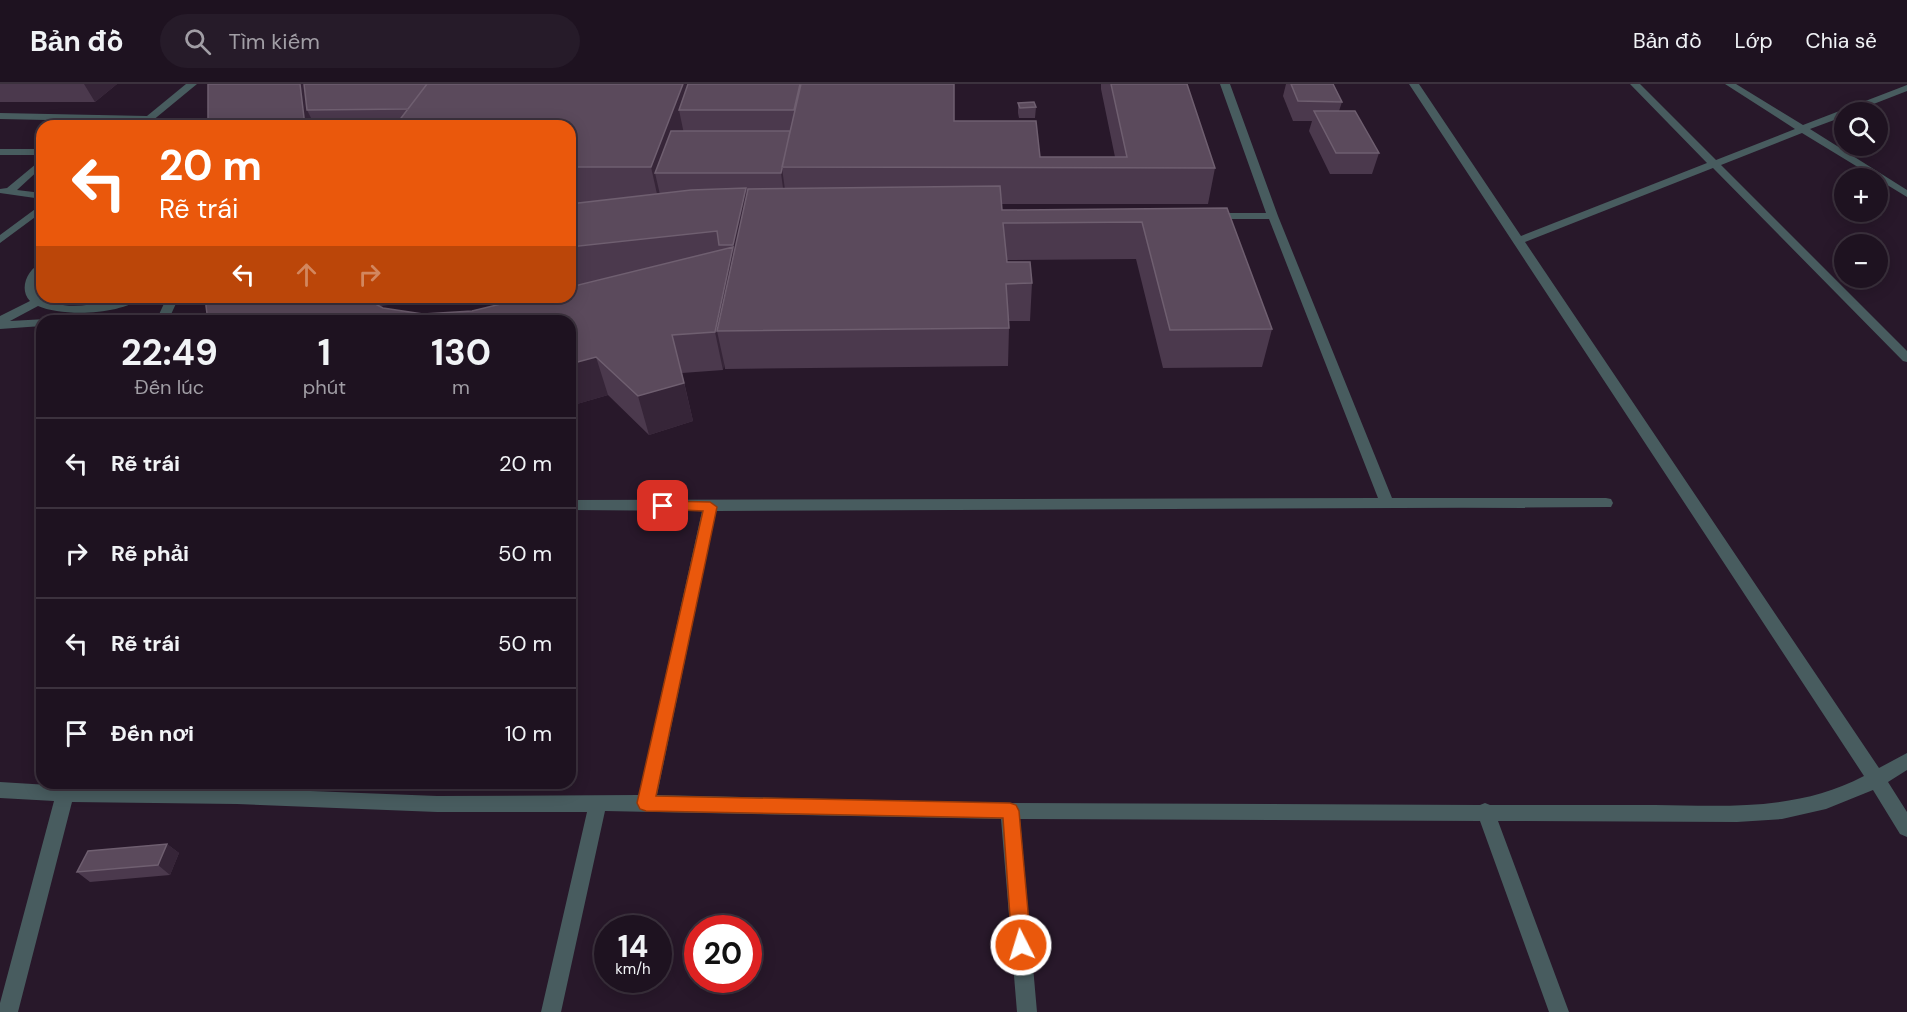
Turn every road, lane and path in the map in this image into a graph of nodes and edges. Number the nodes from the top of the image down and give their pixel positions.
1 (192, 84) edge
2 (1225, 84) edge
3 (1414, 84) edge
4 (1635, 84) edge
5 (1730, 84) edge
6 (1902, 84) edge
7 (1907, 87) edge
8 (0, 116) edge
9 (93, 116) junction
10 (149, 119) joint
11 (89, 120) edge
12 (1802, 129) junction
13 (0, 152) edge
14 (36, 152) edge
15 (1714, 164) junction
16 (36, 167) edge
17 (5, 191) edge
18 (1907, 194) edge
19 (36, 195) edge
20 (36, 212) edge
21 (1202, 216) edge
22 (1273, 216) junction
23 (0, 240) edge
24 (1517, 241) junction
25 (36, 272) edge
26 (36, 300) edge
27 (36, 303) edge
28 (40, 303) edge
29 (114, 303) edge
30 (36, 322) edge
31 (0, 323) edge
32 (1907, 358) edge
33 (1387, 502) junction
34 (1606, 502) dead end
35 (576, 505) edge
36 (710, 507) junction
37 (1907, 761) edge
38 (1877, 780) junction
39 (0, 790) edge
40 (65, 794) junction
41 (598, 803) junction
42 (646, 803) junction
43 (1010, 811) junction
44 (1485, 811) junction
45 (1907, 828) edge
46 (8, 1012) edge
47 (551, 1012) edge
48 (1027, 1012) edge
49 (1559, 1012) edge

1 - 10 street
2 - 22 street
3 - 24 street
4 - 15 street
5 - 12 street
6 - 7 street
7 - 12 street
8 - 9 street
9 - 10 street
9 - 11 street
12 - 15 street
12 - 18 street
13 - 14 street
15 - 24 street
15 - 32 street
16 - 17 street
17 - 19 street
20 - 23 street
21 - 22 street
22 - 33 street
24 - 38 street
25 - 26 street
27 - 31 street
28 - 29 street
30 - 31 street
33 - 34 street
33 - 36 street
35 - 36 street
36 - 42 street
37 - 38 street
38 - 44 street
38 - 45 street
39 - 40 street
40 - 41 street
40 - 46 street
41 - 42 street
41 - 47 street
42 - 43 street
43 - 44 street
43 - 48 street
44 - 49 street

